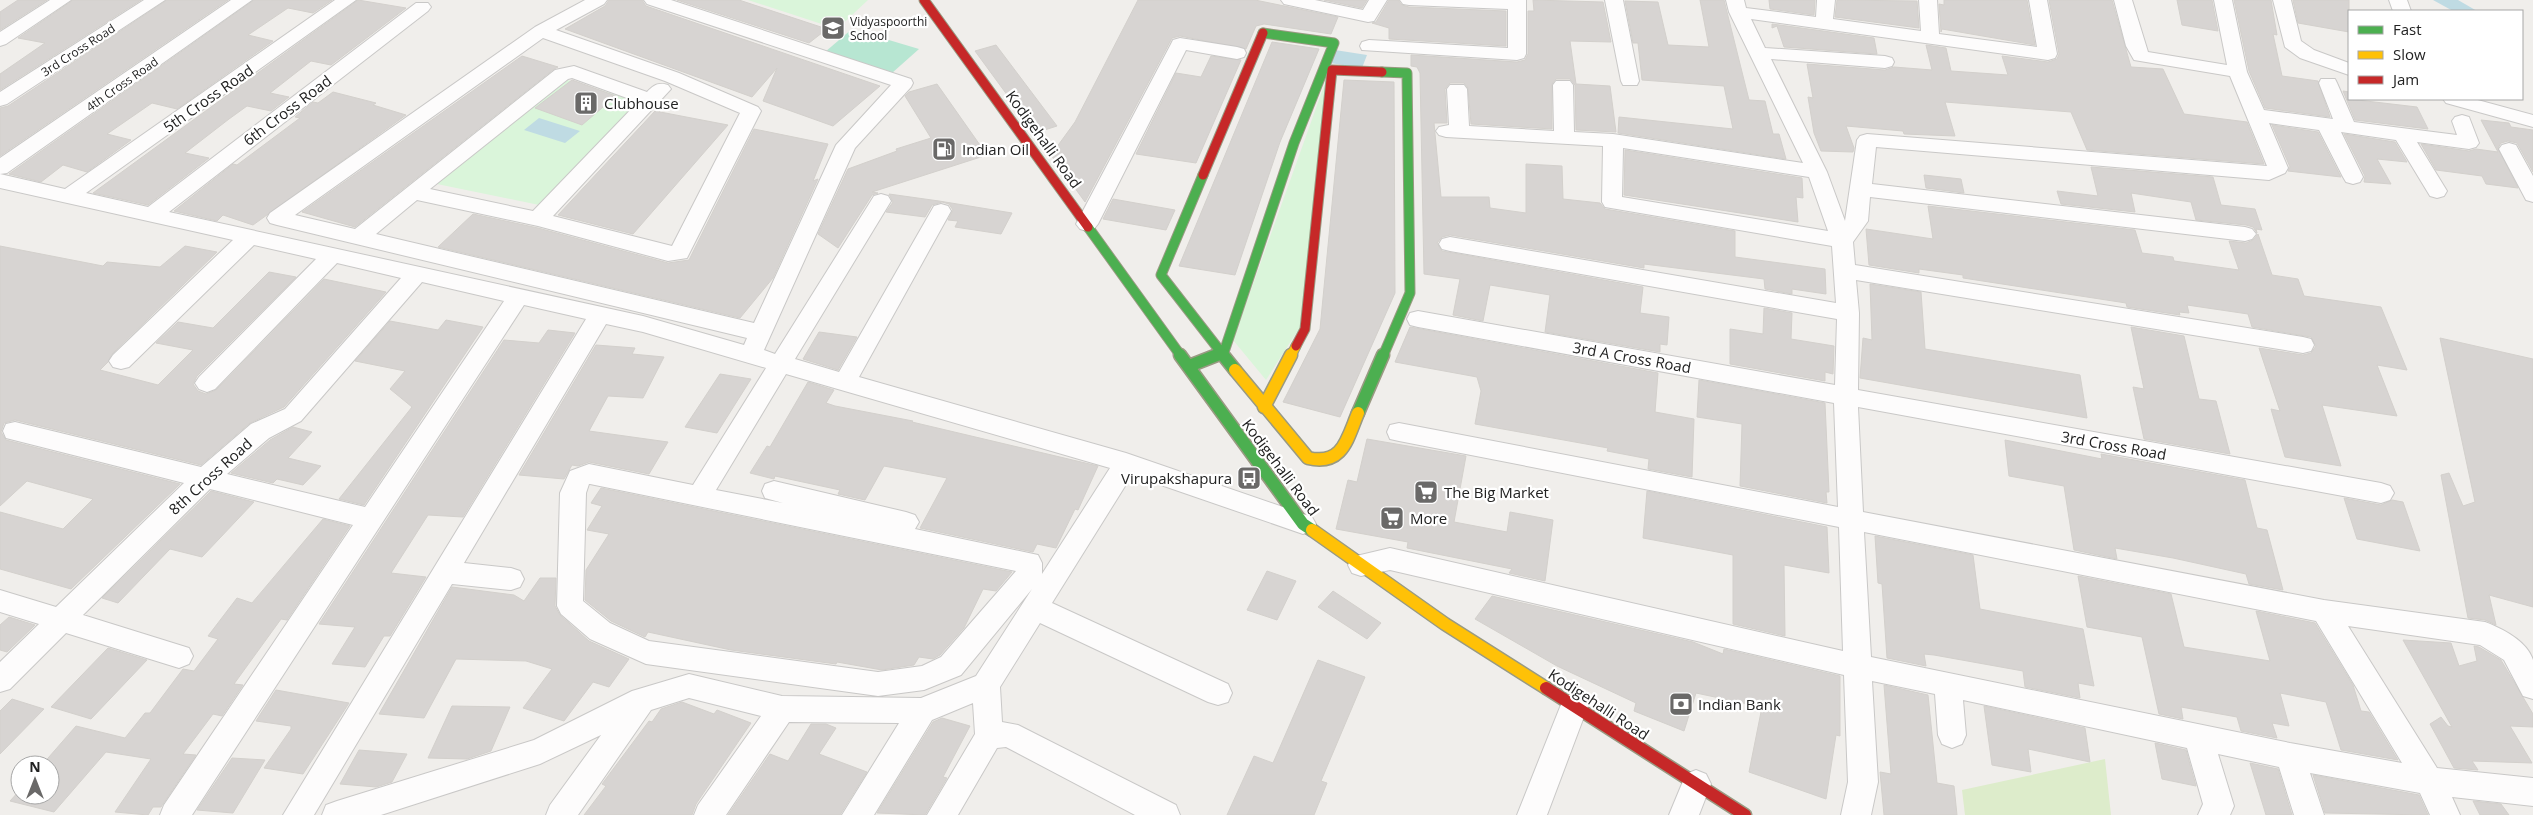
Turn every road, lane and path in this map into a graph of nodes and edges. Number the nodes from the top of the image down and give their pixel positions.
1 (62, 0) edge
2 (156, 0) edge
3 (243, 0) edge
4 (346, 0) edge
5 (598, 0) edge
6 (653, 0) edge
7 (924, 0) edge
8 (1290, 0) edge
9 (1378, 0) edge
10 (1409, 0) edge
11 (1614, 0) edge
12 (1826, 0) edge
13 (1928, 0) edge
14 (2038, 0) edge
15 (2123, 0) edge
16 (2223, 0) edge
17 (2282, 0) edge
18 (1517, 2) edge
19 (1737, 6) edge
20 (422, 7) dead end
21 (1824, 24) junction
22 (540, 31) junction
23 (1930, 38) junction
24 (0, 40) edge
25 (1369, 46) dead end
26 (1237, 53) dead end
27 (1758, 53) junction
28 (1884, 62) dead end
29 (2348, 69) edge
30 (2238, 72) junction
31 (672, 77) junction
32 (1630, 81) dead end
33 (2328, 84) dead end
34 (1563, 85) dead end
35 (1457, 89) dead end
36 (0, 100) edge
37 (650, 100) junction
38 (2457, 100) edge
39 (2254, 115) junction
40 (2462, 121) dead end
41 (2533, 121) edge
42 (2336, 126) junction
43 (2404, 135) junction
44 (1564, 138) junction
45 (1613, 140) junction
46 (2509, 150) dead end
47 (0, 168) edge
48 (1817, 172) junction
49 (2353, 177) dead end
50 (0, 181) edge
51 (1861, 189) junction
52 (2437, 191) dead end
53 (413, 192) junction
54 (70, 195) junction
55 (2533, 195) edge
56 (881, 201) dead end
57 (941, 211) dead end
58 (152, 214) junction
59 (538, 219) junction
60 (1087, 224) junction
61 (2245, 234) dead end
62 (250, 236) junction
63 (360, 236) junction
64 (1842, 241) junction
65 (385, 242) junction
66 (1450, 244) dead end
67 (333, 254) junction
68 (364, 261) junction
69 (1845, 271) junction
70 (418, 274) junction
71 (519, 296) junction
72 (1848, 313) junction
73 (600, 315) junction
74 (1418, 319) dead end
75 (761, 332) junction
76 (2302, 345) dead end
77 (1225, 355) junction
78 (748, 356) junction
79 (121, 361) dead end
80 (782, 364) junction
81 (1191, 369) junction
82 (845, 382) junction
83 (207, 383) dead end
84 (1846, 396) junction
85 (1264, 407) junction
86 (15, 431) dead end
87 (1400, 432) dead end
88 (1126, 464) junction
89 (205, 478) junction
90 (774, 491) dead end
91 (2381, 493) dead end
92 (699, 496) junction
93 (371, 519) junction
94 (1851, 519) junction
95 (1303, 524) junction
96 (1065, 560) junction
97 (1361, 565) junction
98 (444, 572) junction
99 (511, 579) dead end
100 (0, 601) edge
101 (1035, 608) junction
102 (2324, 611) junction
103 (61, 620) junction
104 (2524, 655) edge
105 (179, 656) dead end
106 (952, 664) junction
107 (1858, 666) junction
108 (0, 680) edge
109 (1948, 685) junction
110 (980, 687) junction
111 (2533, 687) edge
112 (1218, 694) dead end
113 (642, 700) junction
114 (1574, 706) junction
115 (782, 709) junction
116 (922, 712) junction
117 (1952, 735) dead end
118 (989, 736) junction
119 (2198, 737) junction
120 (2290, 756) junction
121 (2430, 781) junction
122 (1696, 784) junction
123 (2533, 792) edge
124 (175, 815) edge
125 (298, 815) edge
126 (337, 815) edge
127 (561, 815) edge
128 (709, 815) edge
129 (857, 815) edge
130 (942, 815) edge
131 (1165, 815) edge
132 (1532, 815) edge
133 (1684, 815) edge
134 (1745, 815) edge
135 (1856, 815) edge
136 (2213, 815) edge
137 (2310, 815) edge
138 (2445, 815) edge

1 - 24 street
2 - 36 street, 3rd Cross Road
3 - 47 street, 4th Cross Road
4 - 54 street, 5th Cross Road
5 - 22 street
6 - 75 street
7 - 60 street, Kodigehalli Road
8 - 9 street
10 - 18 street
11 - 32 street
12 - 21 street
13 - 23 street
14 - 23 street
15 - 30 street
16 - 30 street
17 - 29 street
18 - 25 street
19 - 21 street
19 - 27 street
20 - 58 street, 6th Cross Road
21 - 23 street
22 - 31 street
22 - 63 street
26 - 60 street
27 - 28 street
27 - 48 street
30 - 39 street
31 - 37 street
31 - 59 street
33 - 42 street
34 - 44 street
35 - 44 street
37 - 53 street
37 - 59 street
38 - 41 street
39 - 42 street
39 - 51 street
40 - 43 street
42 - 43 street
42 - 49 street
43 - 52 street
44 - 45 street
45 - 48 street
45 - 64 street
46 - 55 street
48 - 64 street
50 - 54 street
51 - 61 street
51 - 64 street
53 - 59 street
53 - 63 street
54 - 58 street
56 - 80 street
57 - 82 street
58 - 62 street
60 - 81 street, Kodigehalli Road
62 - 67 street
62 - 79 street
63 - 65 street
64 - 69 street
65 - 68 street
65 - 75 street
66 - 72 street
67 - 68 street
67 - 83 street
68 - 70 street
69 - 72 street
69 - 76 street
70 - 71 street
70 - 89 street, 8th Cross Road
71 - 73 street
71 - 93 street
72 - 84 street
73 - 78 street
73 - 98 street
74 - 84 street, 3rd A Cross Road
75 - 78 street
77 - 77 street
77 - 81 street
77 - 85 street
78 - 80 street
80 - 82 street
80 - 92 street
81 - 95 street, Kodigehalli Road
82 - 88 street
84 - 91 street, 3rd Cross Road
84 - 94 street
85 - 85 street
86 - 89 street
87 - 94 street
88 - 95 street
88 - 96 street
89 - 93 street
89 - 103 street, 8th Cross Road
90 - 96 street
92 - 106 street
92 - 106 street
93 - 124 street
94 - 102 street
94 - 107 street
95 - 97 street, Kodigehalli Road
96 - 101 street
97 - 107 street
97 - 114 street, Kodigehalli Road
98 - 99 street
98 - 125 street
100 - 103 street
101 - 110 street
101 - 112 street
102 - 104 street
102 - 121 street
103 - 105 street
103 - 108 street, 8th Cross Road
104 - 111 street
106 - 110 street
107 - 109 street
107 - 135 street
109 - 117 street
109 - 119 street
110 - 116 street
110 - 118 street
113 - 115 street
113 - 126 street
113 - 127 street
114 - 122 street, Kodigehalli Road
114 - 132 street
115 - 116 street
115 - 128 street
116 - 129 street
118 - 130 street
118 - 131 street
119 - 120 street
119 - 136 street
120 - 121 street
120 - 137 street
121 - 123 street
121 - 138 street
122 - 133 street
122 - 134 street, Kodigehalli Road

